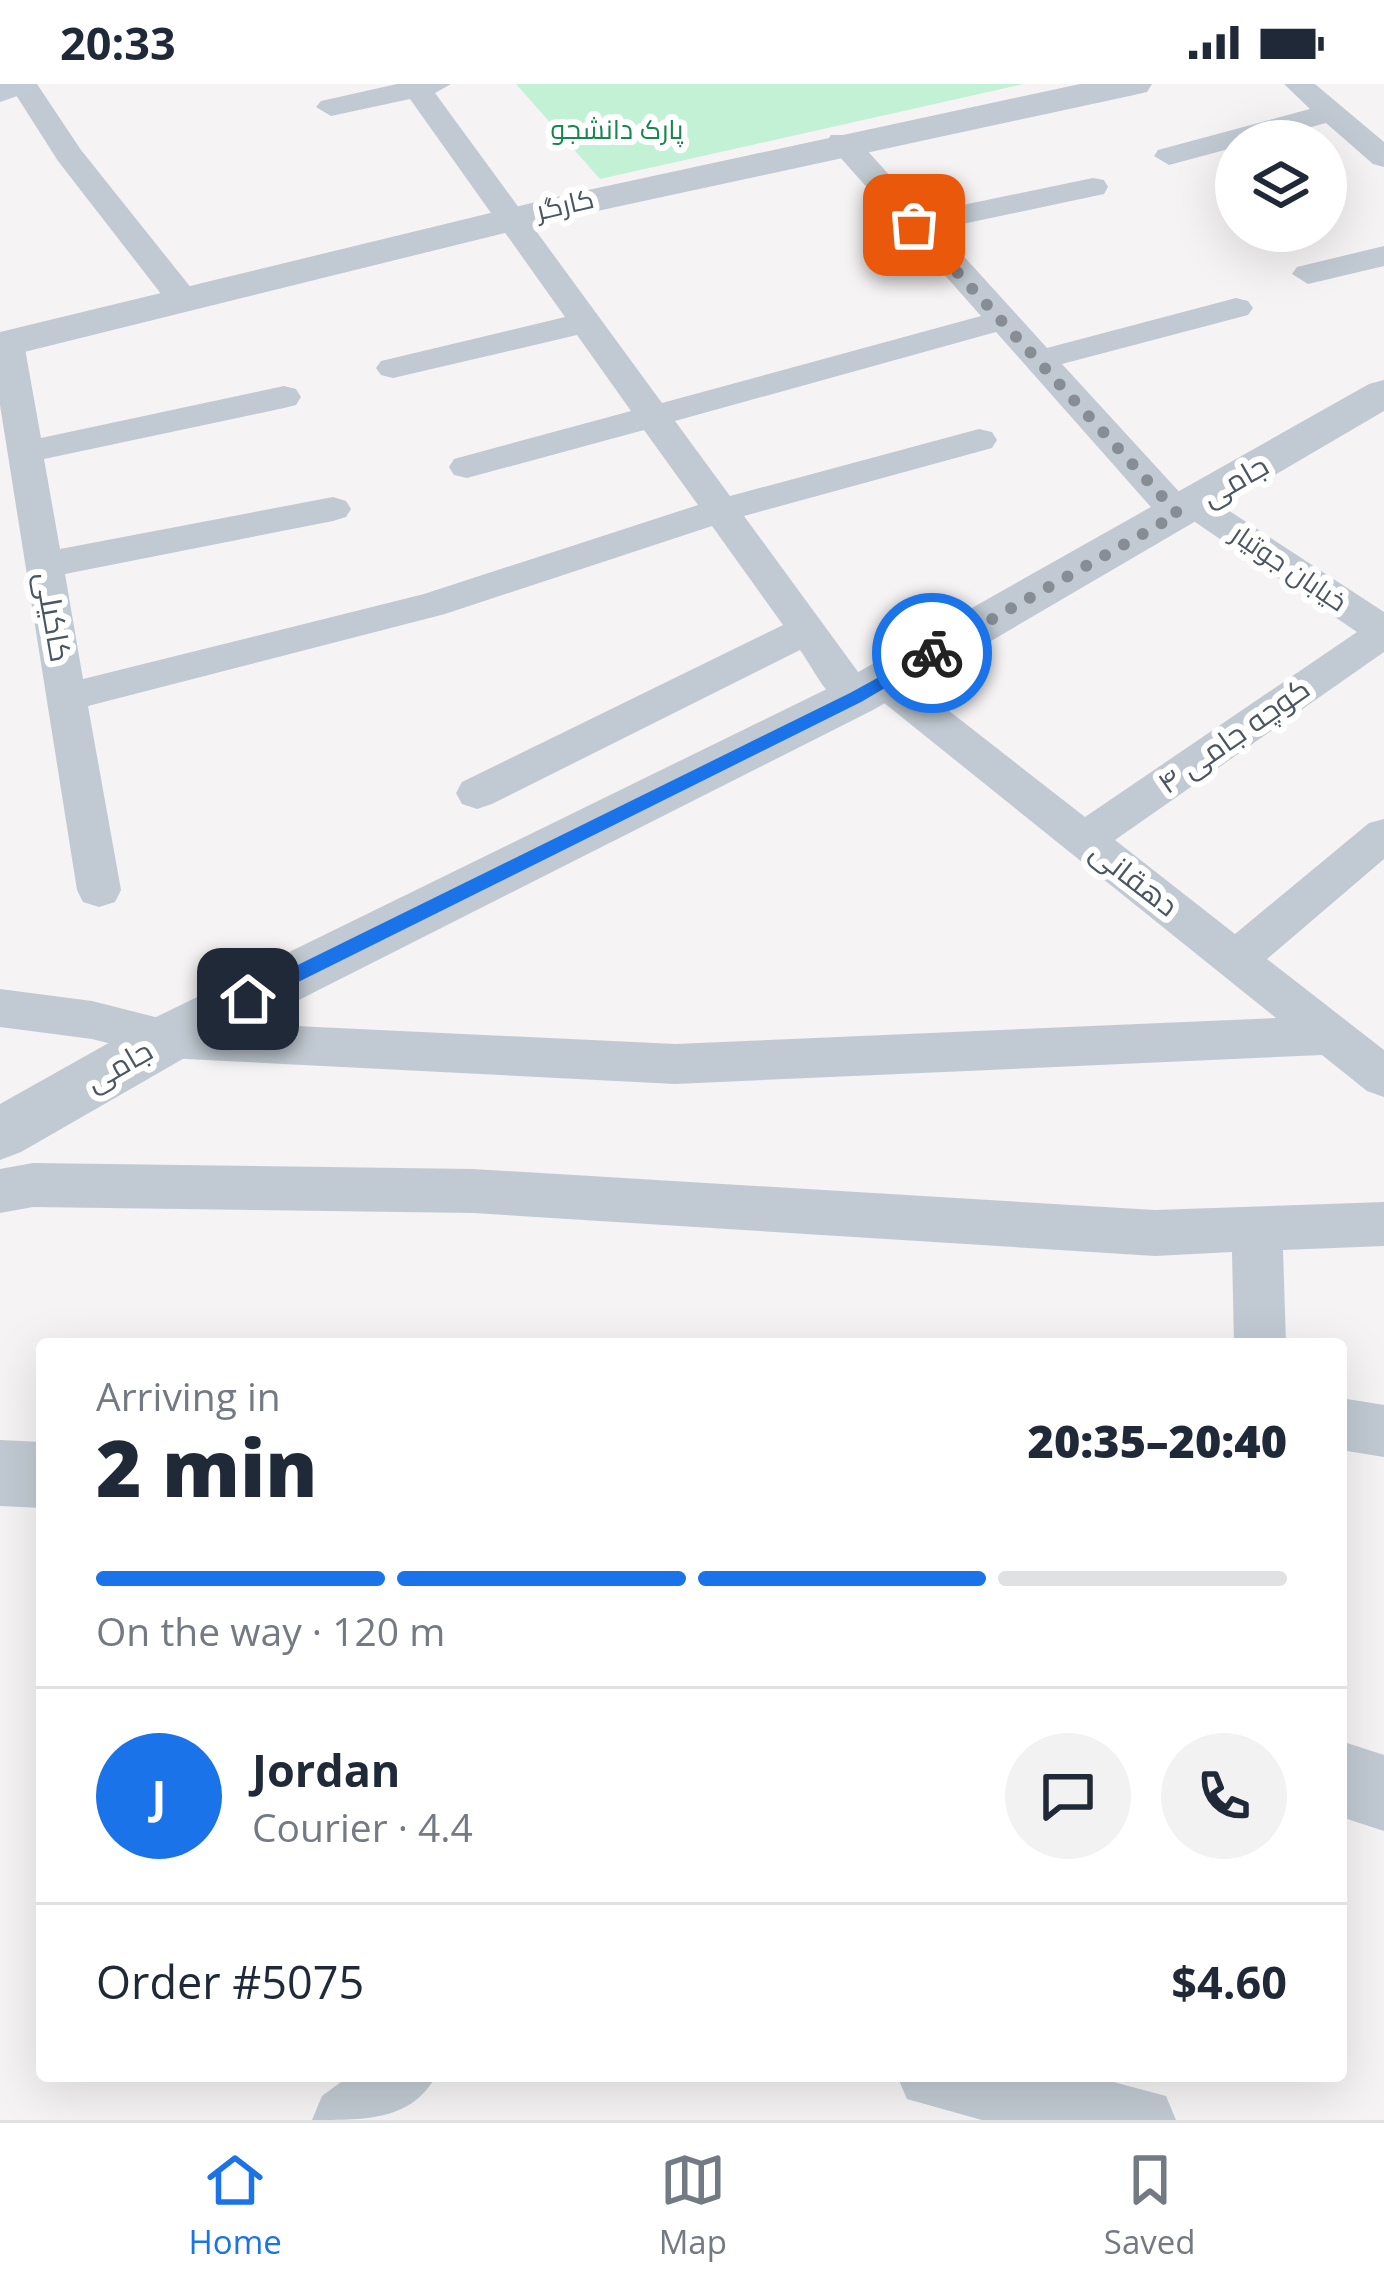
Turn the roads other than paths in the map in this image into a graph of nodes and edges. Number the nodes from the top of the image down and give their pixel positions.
1 (19, 84) edge
2 (1134, 84) edge
3 (1298, 84) edge
4 (427, 86) edge
5 (0, 90) edge
6 (331, 107) dead end
7 (1334, 112) junction
8 (842, 141) junction
9 (1168, 156) dead end
10 (1384, 158) edge
11 (1093, 187) dead end
12 (513, 216) junction
13 (914, 225) junction
14 (1384, 256) edge
15 (1308, 274) dead end
16 (184, 301) junction
17 (1236, 308) dead end
18 (1003, 320) junction
19 (588, 322) junction
20 (3, 344) edge
21 (1039, 360) junction
22 (393, 368) dead end
23 (1384, 393) edge
24 (284, 397) dead end
25 (653, 413) junction
26 (979, 440) dead end
27 (26, 452) junction
28 (467, 467) dead end
29 (333, 509) dead end
30 (1186, 509) junction
31 (722, 510) junction
32 (44, 565) junction
33 (807, 630) junction
34 (1384, 632) edge
35 (870, 689) junction
36 (67, 698) junction
37 (477, 793) dead end
38 (1384, 835) edge
39 (1084, 839) junction
40 (99, 890) dead end
41 (1236, 959) junction
42 (0, 1009) edge
43 (1330, 1035) junction
44 (166, 1039) junction
45 (1384, 1078) edge
46 (0, 1134) edge
47 (0, 1191) edge
48 (1384, 1223) edge
49 (1257, 1231) junction
50 (1260, 1338) edge
51 (1347, 1425) edge
52 (1384, 1431) edge
53 (0, 1474) edge
54 (36, 1475) edge
55 (1347, 1781) edge
56 (1384, 1792) edge
57 (395, 2082) edge
58 (959, 2082) edge
59 (346, 2120) edge
60 (1142, 2120) edge

1 - 5 main road
1 - 16 street
2 - 8 street, کارگر
3 - 7 street
4 - 6 street
4 - 12 street, دهقانی
7 - 9 street
7 - 10 street
8 - 12 street, کارگر
8 - 13 street, خیابان جوتیار
11 - 13 street
12 - 16 street, کارگر
12 - 19 street, دهقانی
13 - 18 street, خیابان جوتیار
14 - 15 street
16 - 20 street, کارگر
17 - 21 street
18 - 21 street, خیابان جوتیار
18 - 25 street
19 - 22 street
19 - 25 street, دهقانی
20 - 27 street, کاکیلی
21 - 30 street, خیابان جوتیار
23 - 30 street, جامی
24 - 27 street
25 - 28 street
25 - 31 street, دهقانی
26 - 31 street
27 - 32 street, کاکیلی
29 - 32 street
30 - 34 street, خیابان جوتیار
30 - 35 street, جامی
31 - 33 street, دهقانی
31 - 36 street
32 - 36 street, کاکیلی
33 - 35 street, دهقانی
33 - 37 street
34 - 39 street, کوچه جامی ۴
35 - 39 street, دهقانی
35 - 44 street, جامی
36 - 40 street, کاکیلی
38 - 41 street
39 - 41 street, دهقانی
41 - 43 street, دهقانی
42 - 44 street
43 - 44 street
43 - 45 street, دهقانی
44 - 46 street, جامی
47 - 49 street
48 - 49 street
49 - 50 street
51 - 52 street
53 - 54 street
55 - 56 street
57 - 59 street
58 - 60 street

